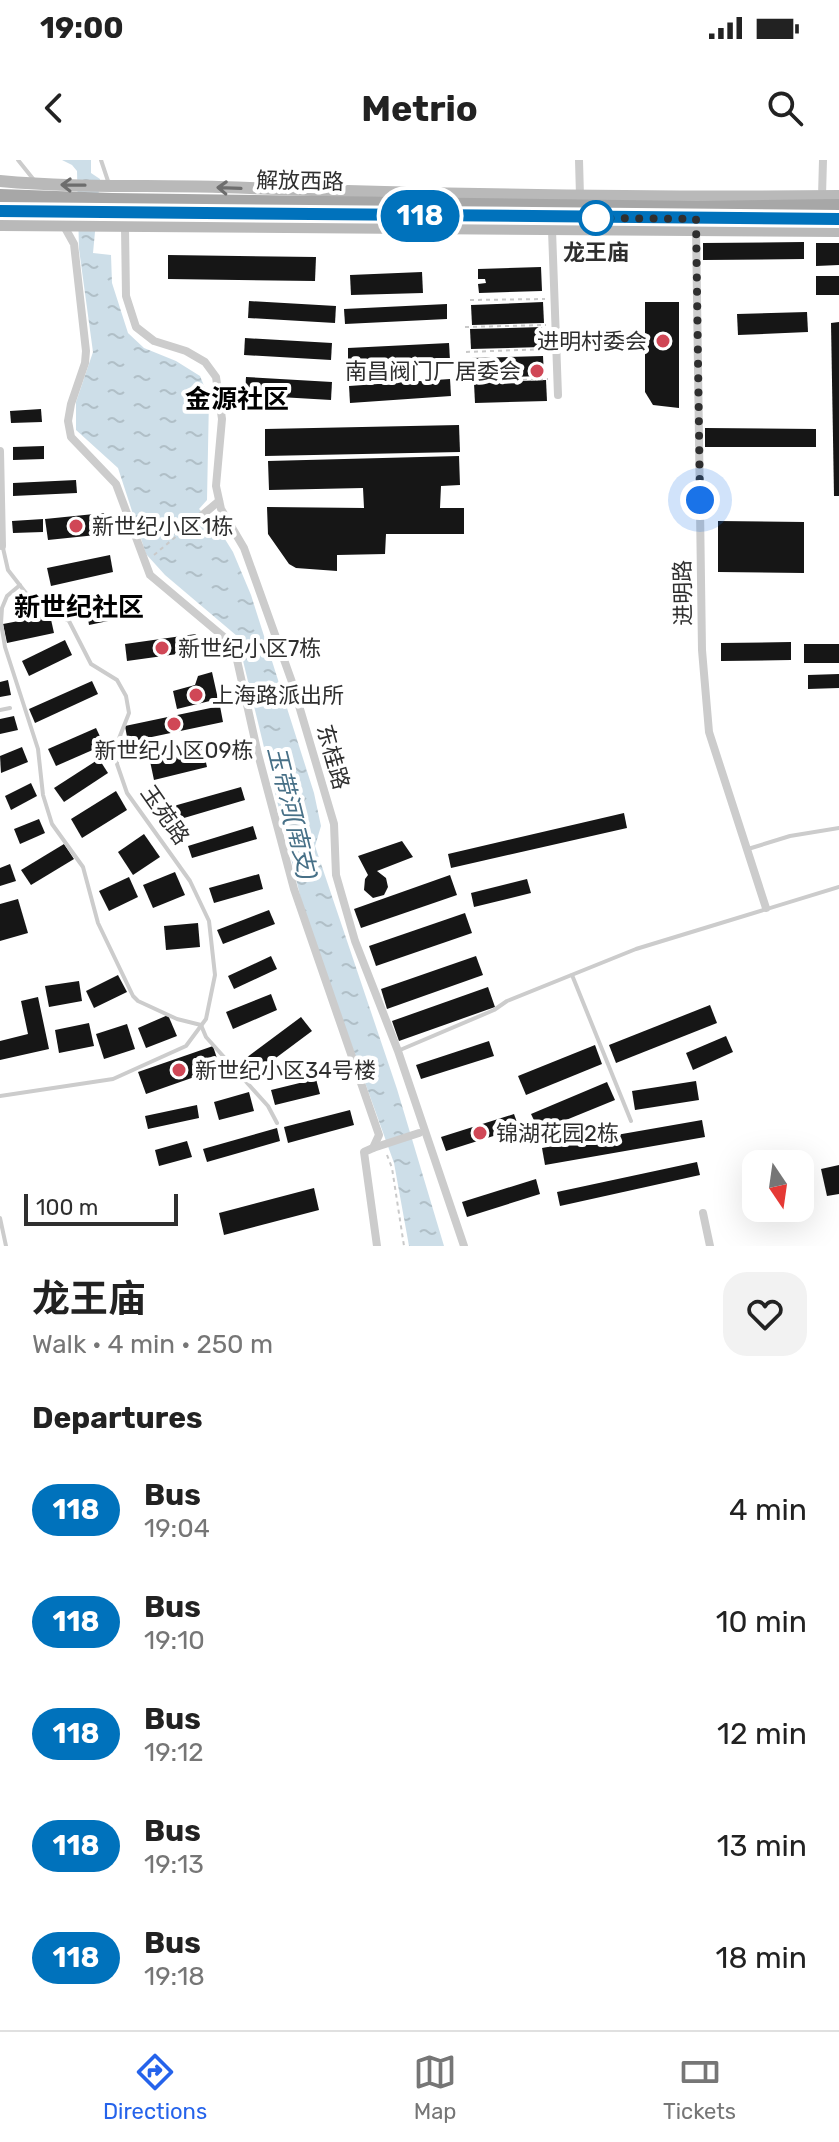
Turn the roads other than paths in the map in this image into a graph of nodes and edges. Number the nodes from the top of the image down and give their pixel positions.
1 (18, 160) edge
2 (101, 160) edge
3 (579, 160) edge
4 (823, 160) edge
5 (0, 181) edge
6 (41, 191) junction
7 (0, 196) edge
8 (580, 196) junction
9 (822, 196) junction
10 (839, 196) edge
11 (839, 205) edge
12 (116, 210) junction
13 (0, 211) edge
14 (839, 219) edge
15 (0, 225) edge
16 (696, 225) junction
17 (64, 226) junction
18 (552, 230) junction
19 (839, 231) edge
20 (558, 395) dead end
21 (0, 451) edge
22 (0, 482) edge
23 (219, 501) junction
24 (1, 517) edge
25 (200, 517) road end
26 (2, 552) edge
27 (153, 555) road end
28 (145, 562) junction
29 (20, 585) junction
30 (10, 708) dead end
31 (0, 710) edge
32 (839, 828) edge
33 (747, 849) junction
34 (839, 887) edge
35 (766, 908) junction
36 (572, 975) junction
37 (201, 1025) junction
38 (398, 1051) junction
39 (0, 1096) edge
40 (631, 1121) dead end
41 (277, 1123) dead end
42 (422, 1131) junction
43 (373, 1148) junction
44 (703, 1213) dead end
45 (0, 1218) edge
46 (6, 1246) edge
47 (377, 1246) edge
48 (464, 1246) edge
49 (710, 1246) edge

1 - 6 lane
2 - 12 lane
3 - 8 street
4 - 9 street
5 - 6 main road
6 - 7 main road, 解放西路
12 -> 6 main road, 解放西路
8 - 9 main road
8 -> 12 main road
9 - 10 main road
11 - 12 main road, 解放西路
12 - 13 main road, 解放西路
12 - 16 main road, 解放西路
12 - 17 main road
12 - 18 main road
12 - 23 street, 东桂路
14 - 16 main road, 解放西路
15 - 17 main road
16 - 18 main road
16 - 19 main road
16 - 33 street, 进明路
17 - 28 street
18 - 20 street
21 - 22 street, 玉苑路
22 - 24 street, 玉苑路
23 - 25 street
23 - 38 street, 东桂路
24 - 26 street, 玉苑路
26 - 29 lane, 玉苑路
27 - 28 street
28 - 43 street
29 - 37 lane, 玉苑路
29 - 37 lane
30 - 31 lane
32 - 33 lane
33 - 35 street, 进明路
34 - 35 lane
35 - 36 lane
36 - 38 lane
36 - 40 lane
37 - 39 lane, 玉苑路
37 - 41 lane
38 - 42 street, 东桂路
42 - 43 street, bridge
42 - 48 street, 东桂路
43 - 47 street
44 - 49 street
45 - 46 lane

